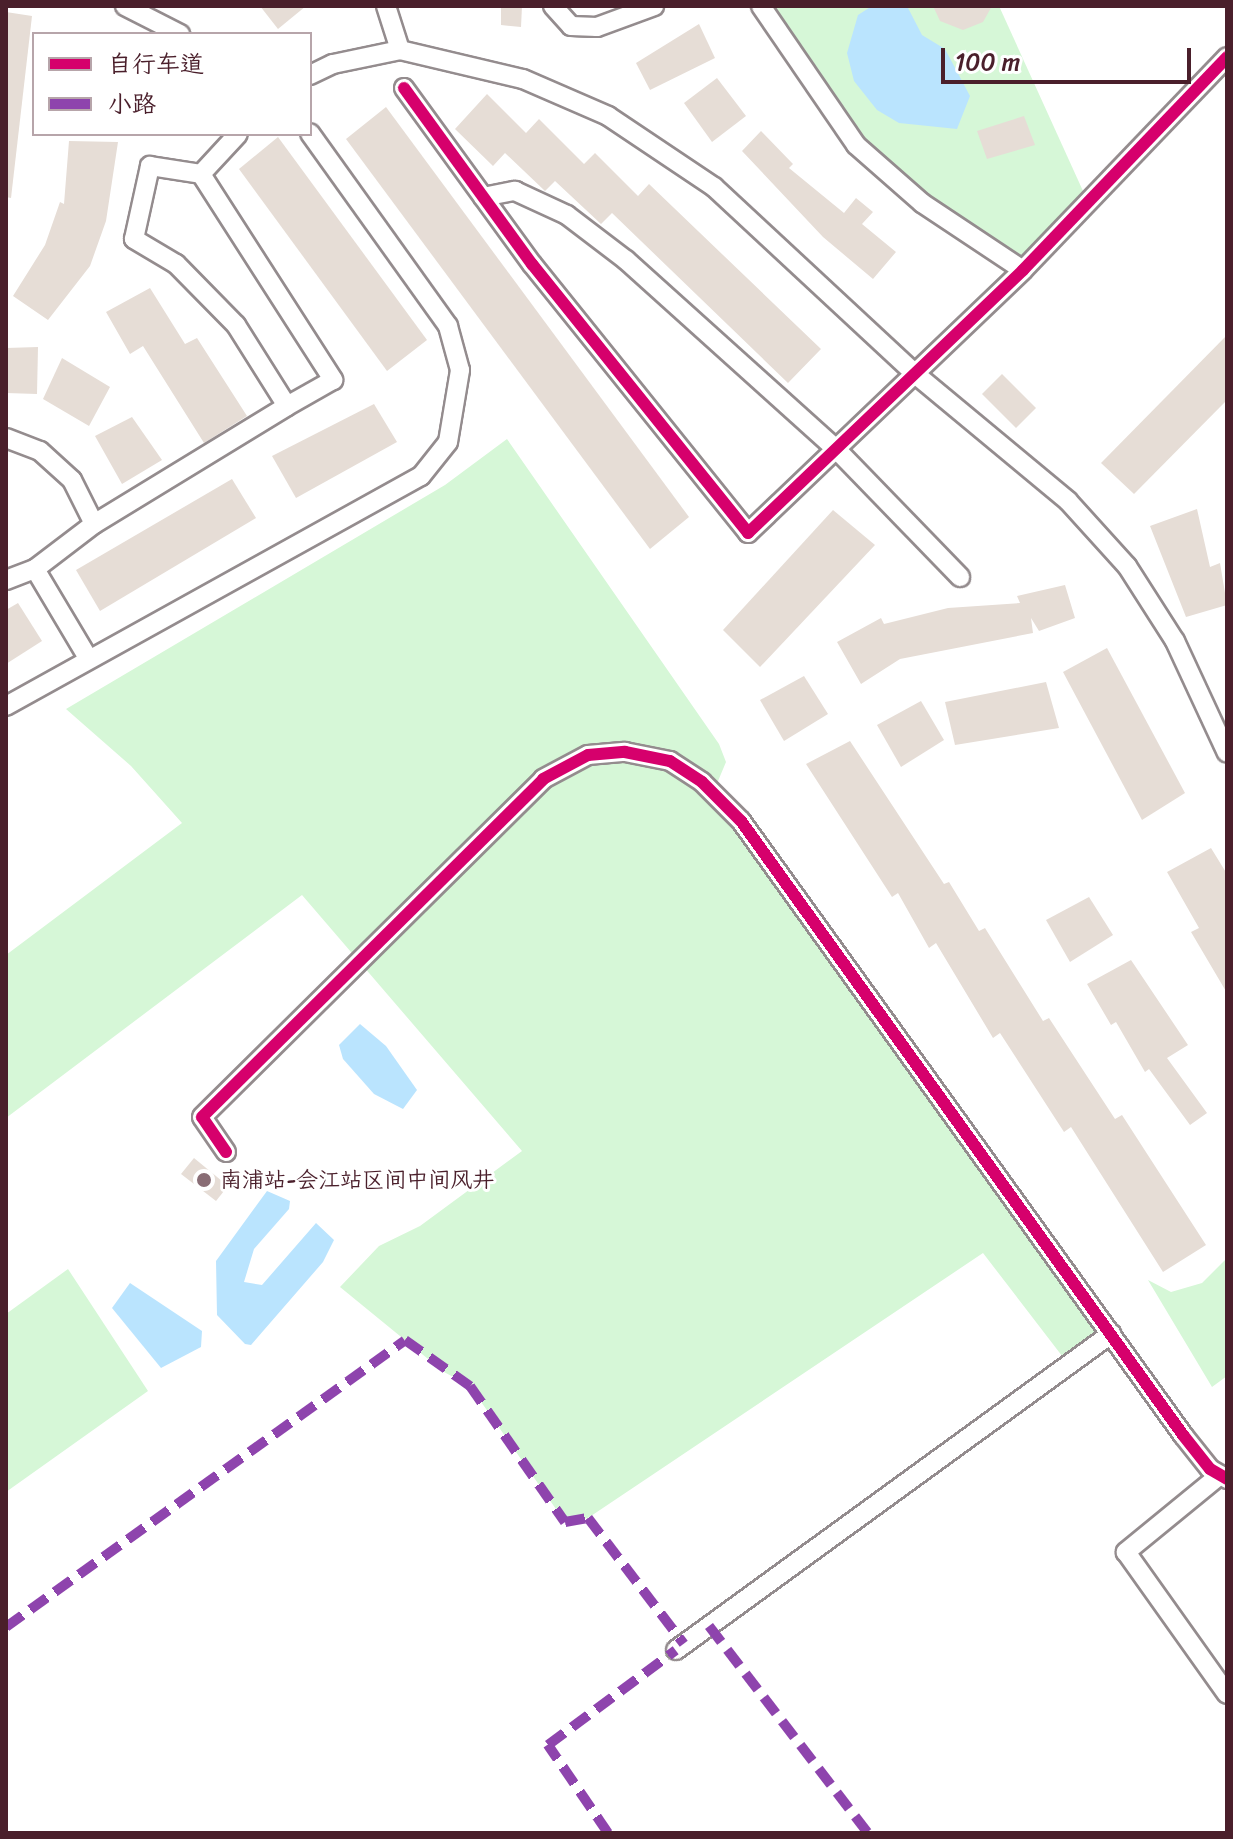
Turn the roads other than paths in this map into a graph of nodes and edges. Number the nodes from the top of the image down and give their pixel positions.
1 (125, 6) edge
2 (386, 6) edge
3 (553, 6) edge
4 (654, 6) edge
5 (761, 6) edge
6 (176, 32) edge
7 (400, 50) junction
8 (1227, 57) edge
9 (312, 74) edge
10 (404, 88) dead end
11 (236, 136) edge
12 (312, 136) edge
13 (201, 174) junction
14 (483, 197) junction
15 (1023, 270) junction
16 (914, 373) junction
17 (287, 406) junction
18 (6, 438) edge
19 (837, 450) junction
20 (94, 524) junction
21 (35, 569) junction
22 (960, 577) dead end
23 (6, 580) edge
24 (88, 658) junction
25 (6, 706) edge
26 (1227, 753) edge
27 (226, 1152) dead end
28 (1111, 1334) junction
29 (1224, 1477) edge
30 (676, 1650) dead end
31 (1227, 1694) edge

1 - 6 street
2 - 7 street
3 - 4 street
5 - 15 street
7 - 9 street
7 - 16 street
8 - 15 street
10 - 14 street
11 - 13 street
12 - 24 street
13 - 17 street
13 - 17 street
14 - 19 street
14 - 19 street
15 - 16 street
16 - 19 street
16 - 26 street
17 - 20 street
18 - 20 street
19 - 22 street
20 - 21 street
21 - 23 street
21 - 24 street
24 - 25 street
27 - 28 street
28 - 29 street
28 - 30 street
29 - 31 street

